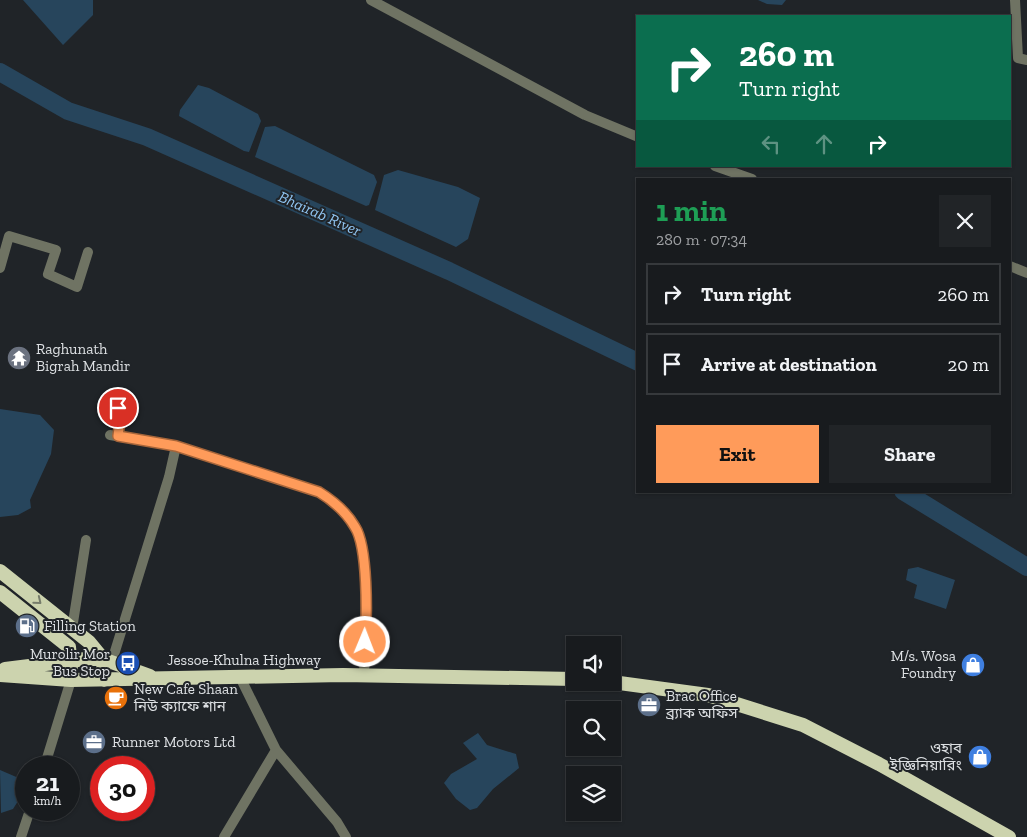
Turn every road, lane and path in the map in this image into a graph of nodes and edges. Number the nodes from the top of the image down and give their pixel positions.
1 (371, 0) edge
2 (1015, 0) edge
3 (1027, 60) edge
4 (636, 136) edge
5 (718, 167) edge
6 (749, 178) edge
7 (88, 252) dead end
8 (1011, 266) edge
9 (0, 268) edge
10 (1027, 273) edge
11 (111, 405) dead end
12 (176, 446) junction
13 (86, 540) dead end
14 (0, 571) edge
15 (0, 592) edge
16 (72, 629) junction
17 (107, 660) junction
18 (70, 661) junction
19 (0, 670) edge
20 (0, 675) edge
21 (364, 676) junction
22 (153, 677) junction
23 (240, 677) junction
24 (566, 679) edge
25 (71, 680) junction
26 (104, 680) junction
27 (621, 683) edge
28 (276, 750) junction
29 (48, 756) edge
30 (26, 821) edge
31 (21, 837) edge
32 (224, 837) edge
33 (346, 837) edge
34 (1009, 837) edge

1 - 4 street
2 - 3 street
5 - 6 street
7 - 9 street
8 - 10 street
11 - 12 street
12 - 17 street
12 - 21 street
13 - 16 street
14 -> 16 highway
15 - 18 highway
16 - 17 highway
17 - 18 highway
17 - 22 highway
17 - 26 highway
18 - 19 highway
18 - 25 highway
20 - 25 highway, Jessoe-Khulna Highway
21 - 23 highway, Jessoe-Khulna Highway
21 - 24 highway, Jessoe-Khulna Highway
22 - 23 highway, Jessoe-Khulna Highway
22 - 26 highway, Jessoe-Khulna Highway
23 - 28 street
25 - 26 highway, Jessoe-Khulna Highway
25 - 29 street
27 - 34 highway
28 - 32 street
28 - 33 street
30 - 31 street

